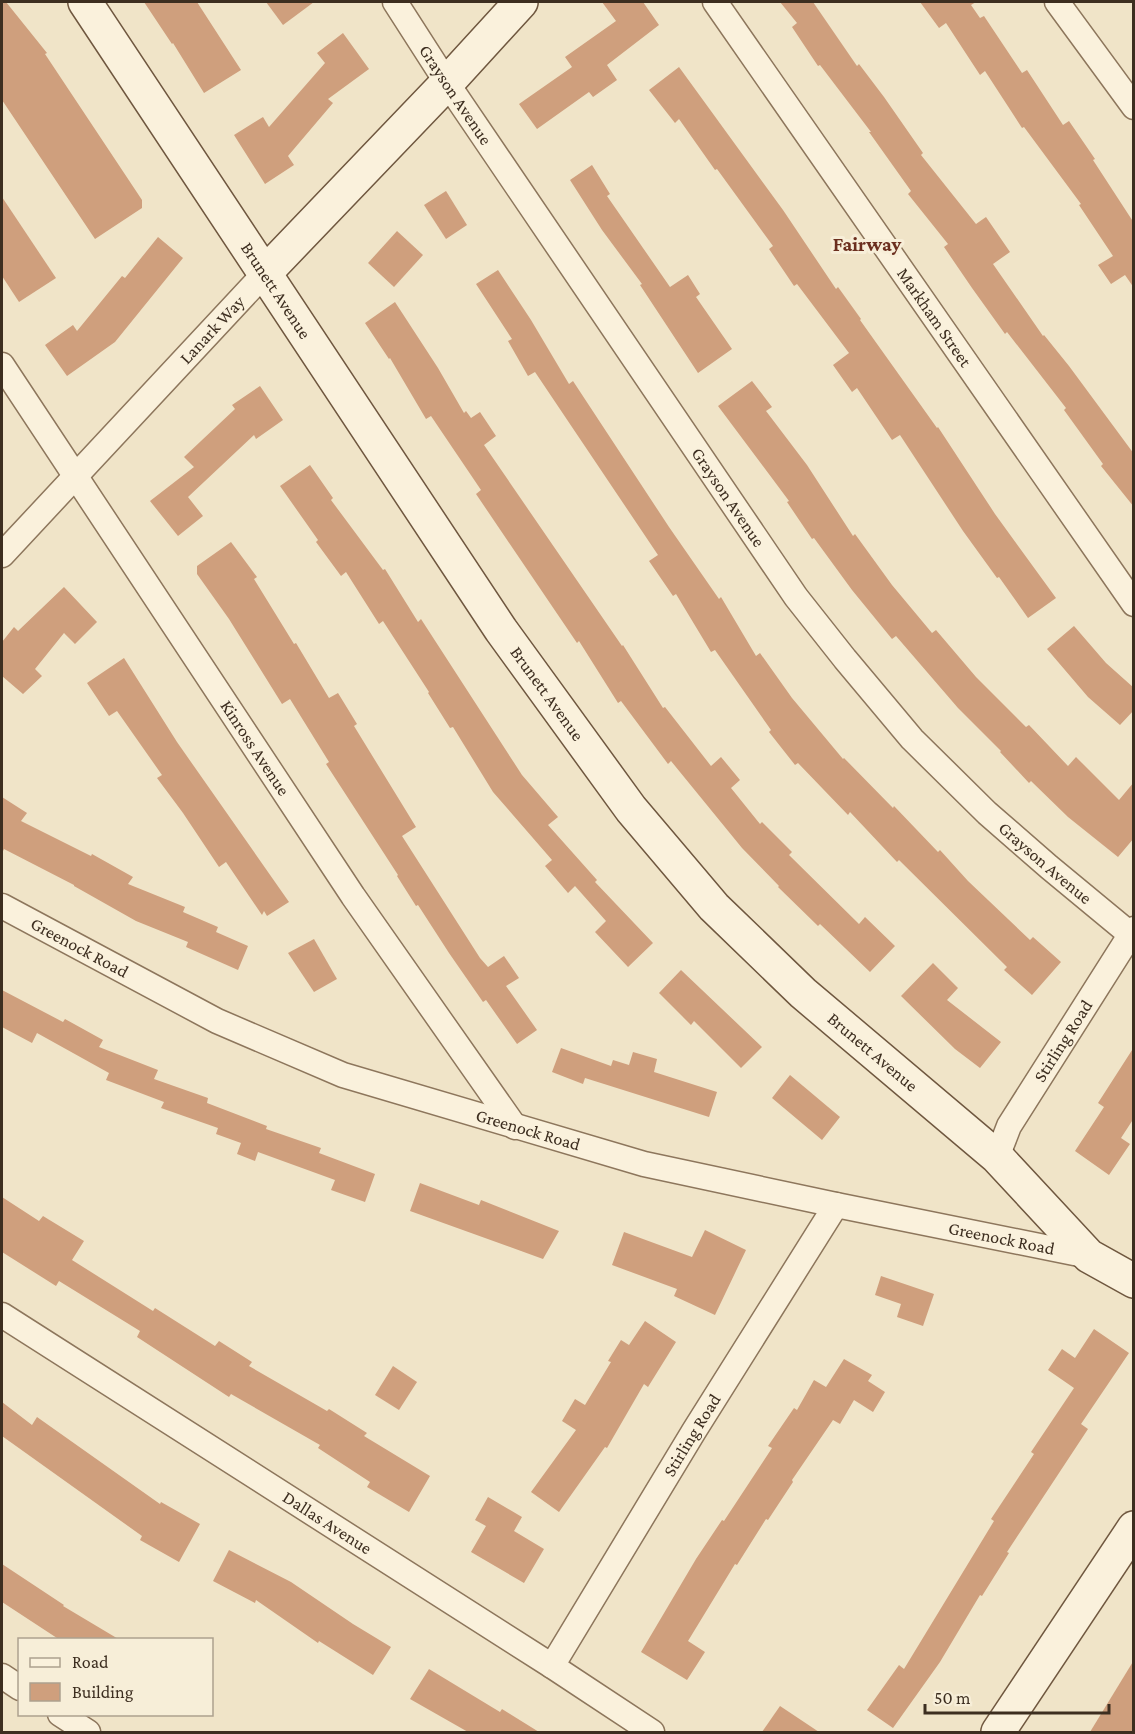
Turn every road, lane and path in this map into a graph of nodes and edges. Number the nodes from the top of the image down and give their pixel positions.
1 (85, 2) edge
2 (395, 2) edge
3 (521, 2) edge
4 (715, 2) edge
5 (1057, 2) edge
6 (447, 83) junction
7 (1134, 106) edge
8 (265, 273) junction
9 (2, 365) edge
10 (76, 477) junction
11 (2, 555) edge
12 (1134, 604) edge
13 (2, 906) edge
14 (1132, 931) edge
15 (515, 1127) junction
16 (997, 1157) junction
17 (836, 1205) junction
18 (1089, 1256) junction
19 (1134, 1281) edge
20 (2, 1315) edge
21 (1128, 1547) edge
22 (552, 1666) junction
23 (2, 1676) edge
24 (18, 1687) edge
25 (63, 1716) edge
26 (88, 1732) edge
27 (652, 1732) edge
28 (998, 1732) edge

1 - 8 street, Brunett Avenue
2 - 6 street, Grayson Avenue
3 - 6 street, Lanark Way
4 - 12 street, Markham Street
5 - 7 street
6 - 8 street, Lanark Way
6 - 14 street, Grayson Avenue
8 - 10 street, Lanark Way
8 - 16 street, Brunett Avenue
9 - 10 street, Kinross Avenue
10 - 11 street, Lanark Way
10 - 15 street, Kinross Avenue
13 - 15 street, Greenock Road
14 - 16 street, Stirling Road
15 - 17 street, Greenock Road
16 - 18 street, Brunett Avenue
17 - 18 street, Greenock Road
17 - 22 street, Stirling Road
18 - 19 street, Brunett Avenue
20 - 22 street, Dallas Avenue
21 - 28 street
22 - 27 street, Dallas Avenue
23 - 24 street
25 - 26 street

